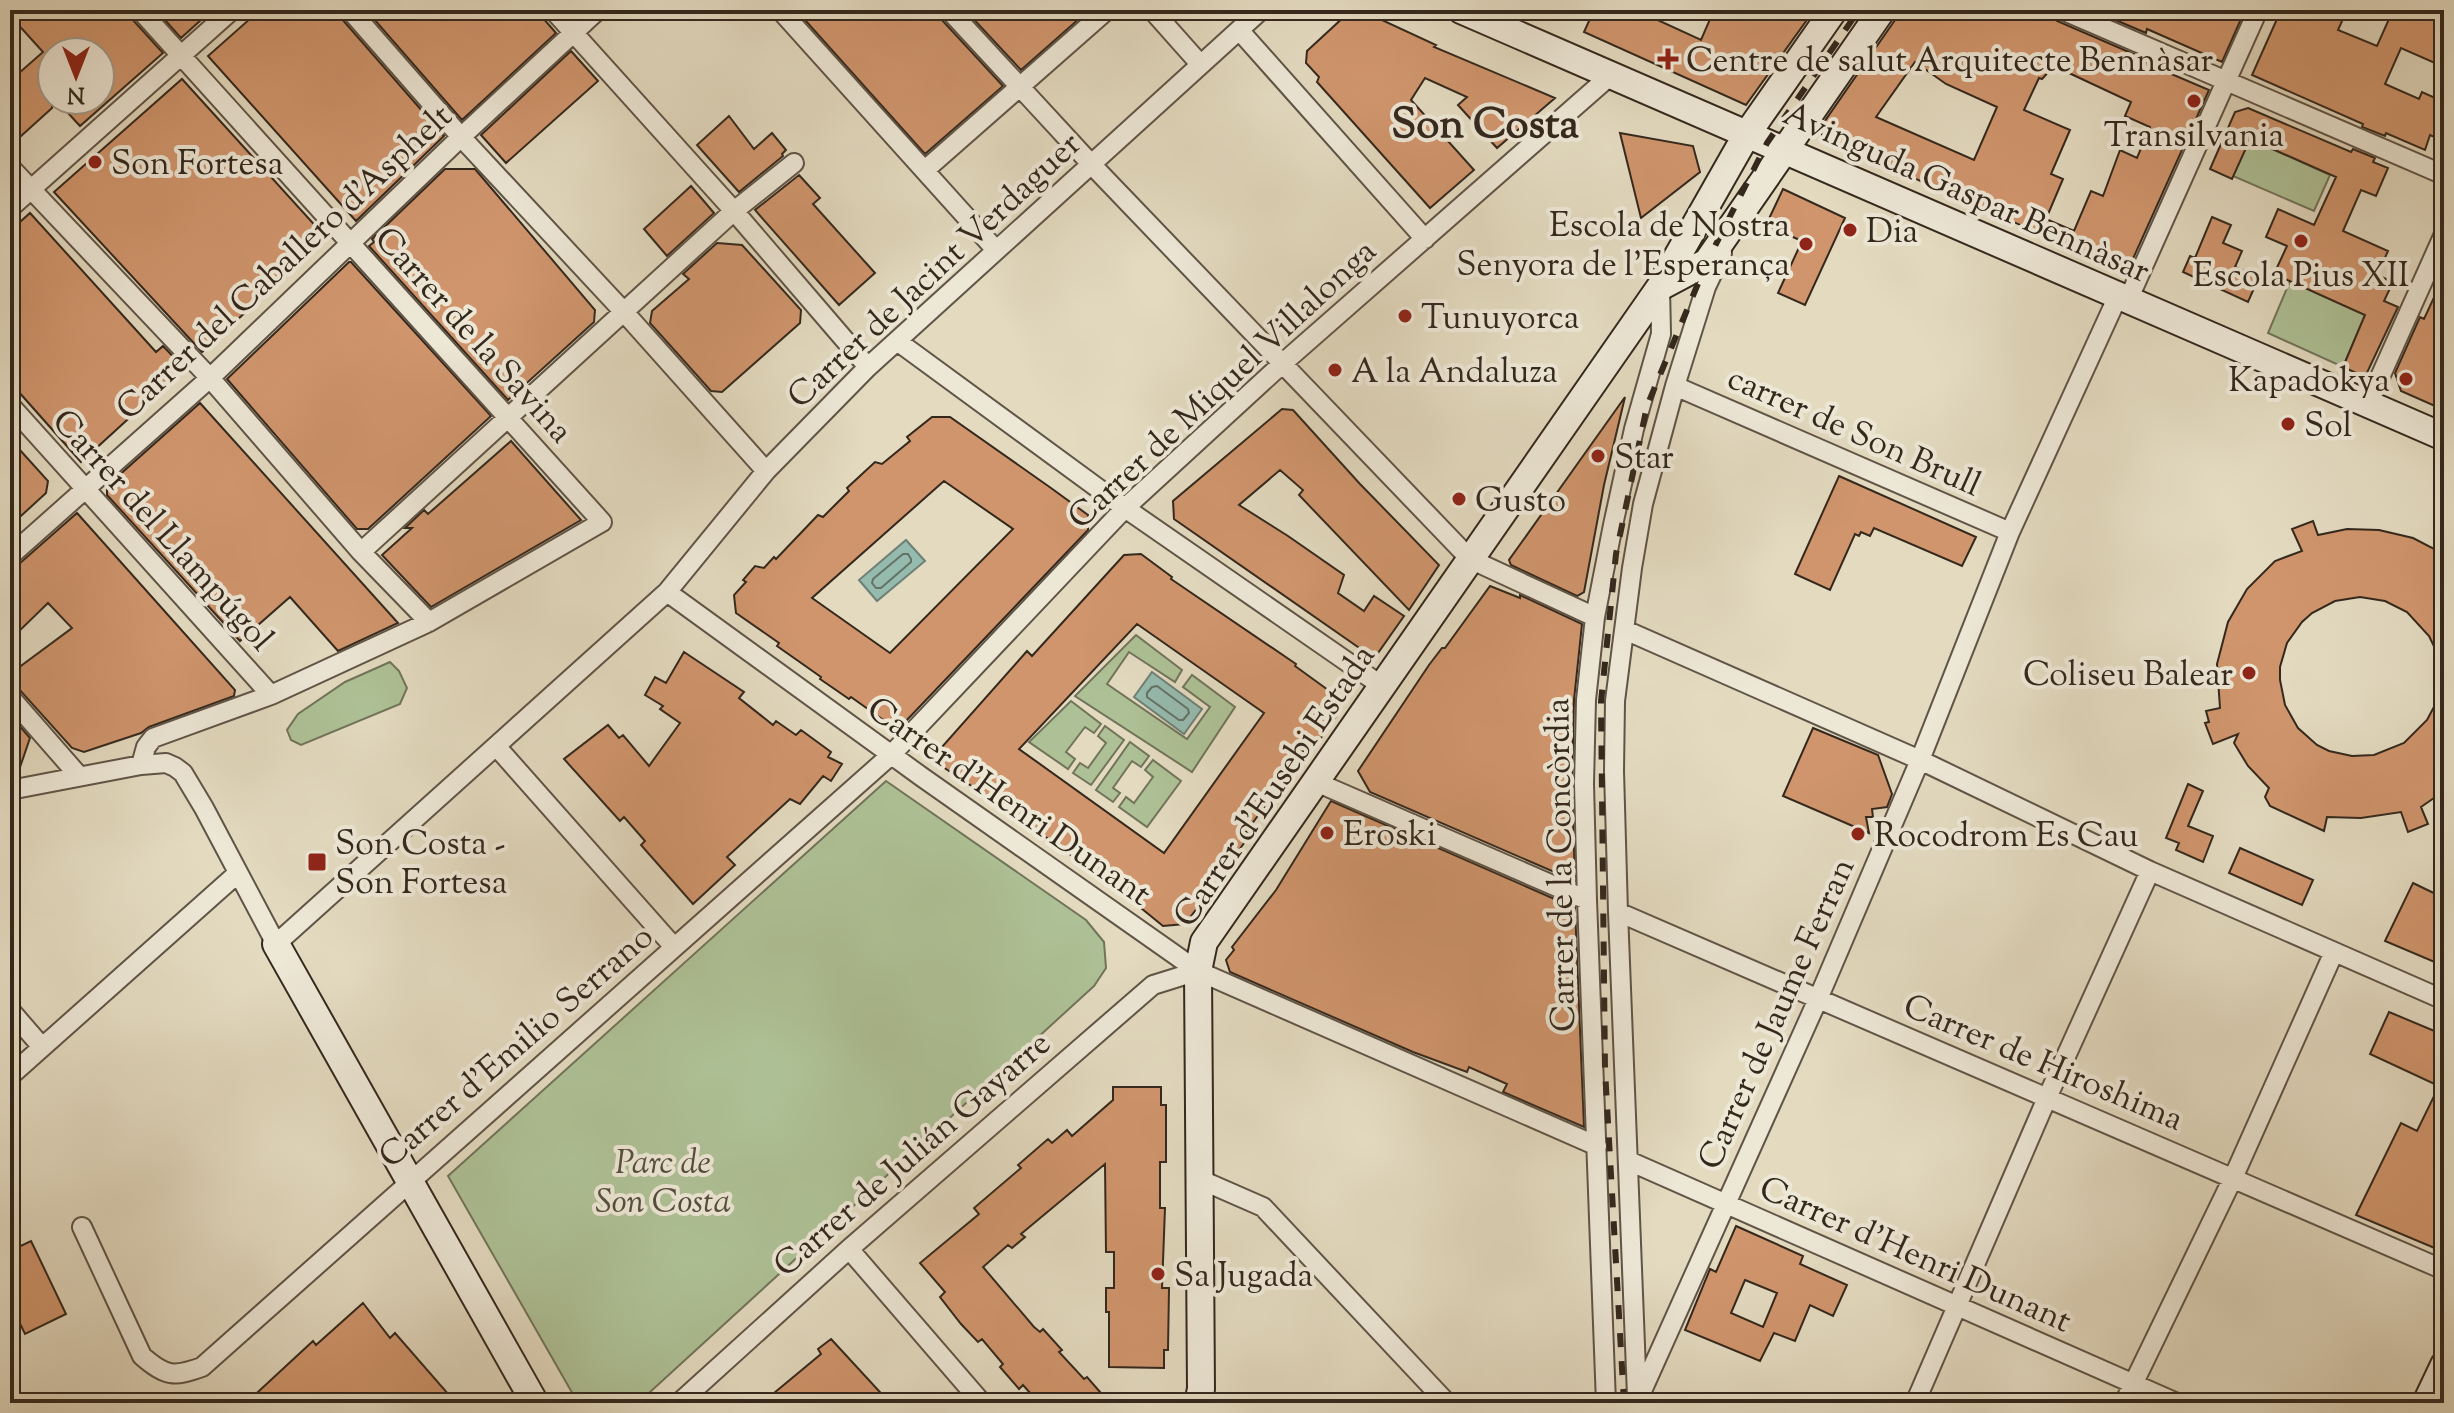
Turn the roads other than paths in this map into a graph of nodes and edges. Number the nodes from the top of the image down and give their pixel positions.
1 (140, 10) edge
2 (232, 10) edge
3 (350, 10) edge
4 (553, 10) edge
5 (598, 10) edge
6 (780, 10) edge
7 (949, 10) edge
8 (1107, 10) edge
9 (1152, 10) edge
10 (1261, 10) edge
11 (1461, 10) edge
12 (1834, 10) edge
13 (1882, 10) edge
14 (2062, 10) edge
15 (2258, 10) edge
16 (1239, 30) junction
17 (573, 32) junction
18 (181, 56) junction
19 (1200, 64) junction
20 (1611, 75) junction
21 (2226, 81) junction
22 (1020, 86) junction
23 (1747, 134) junction
24 (461, 137) junction
25 (1785, 151) junction
26 (794, 163) dead end
27 (1092, 165) junction
28 (10, 167) edge
29 (925, 170) junction
30 (2444, 175) edge
31 (31, 190) junction
32 (10, 208) edge
33 (734, 211) junction
34 (1736, 222) junction
35 (2444, 234) edge
36 (1425, 239) junction
37 (351, 244) junction
38 (996, 250) junction
39 (1660, 287) junction
40 (2123, 298) junction
41 (624, 312) junction
42 (897, 341) junction
43 (1283, 363) junction
44 (868, 367) junction
45 (210, 378) junction
46 (1675, 386) junction
47 (2368, 404) junction
48 (10, 405) edge
49 (509, 417) junction
50 (2444, 437) edge
51 (766, 471) junction
52 (87, 489) junction
53 (1125, 508) junction
54 (2010, 532) junction
55 (361, 552) junction
56 (10, 556) edge
57 (1470, 559) junction
58 (667, 592) junction
59 (1595, 617) junction
60 (429, 622) junction
61 (1625, 630) junction
62 (1382, 686) junction
63 (271, 695) junction
64 (10, 697) edge
65 (496, 746) junction
66 (891, 755) junction
67 (1920, 760) junction
68 (141, 765) junction
69 (79, 776) junction
70 (1316, 782) junction
71 (10, 790) edge
72 (2150, 871) junction
73 (238, 873) junction
74 (1587, 900) junction
75 (1618, 912) junction
76 (276, 944) junction
77 (674, 947) junction
78 (2334, 952) junction
79 (1198, 971) junction
80 (1818, 999) junction
81 (2444, 1000) edge
82 (10, 1010) edge
83 (42, 1047) junction
84 (10, 1076) edge
85 (2047, 1098) junction
86 (1597, 1146) junction
87 (1629, 1161) junction
88 (2233, 1178) junction
89 (1199, 1179) junction
90 (409, 1182) junction
91 (1726, 1204) junction
92 (82, 1227) dead end
93 (849, 1249) junction
94 (2444, 1270) edge
95 (1957, 1306) junction
96 (2444, 1365) edge
97 (2133, 1384) junction
98 (1637, 1402) edge
99 (535, 1403) edge
100 (679, 1403) edge
101 (982, 1403) edge
102 (1198, 1403) edge
103 (1447, 1403) edge
104 (1606, 1403) edge
105 (1915, 1403) edge
106 (2124, 1403) edge
107 (2177, 1403) edge
108 (2426, 1403) edge

1 - 18 street, Carrer de la Savina
2 - 18 street
3 - 24 street
4 - 17 street
5 - 17 street, Carrer del Caballero d'Asphelt
6 - 29 street
7 - 22 street
8 - 22 street
9 - 19 street
10 - 16 street, Carrer de Jacint Verdaguer
11 - 20 main road, Avinguda Gaspar Bennàsar
12 - 23 main road, Carrer d'Eusebi Estada
13 - 25 main road, Carrer d'Eusebi Estada
14 - 21 street
15 - 21 street, Carrer de Jaume Ferran
16 - 19 street, Carrer de Jacint Verdaguer
16 - 36 street
17 - 24 street, Carrer del Caballero d'Asphelt
17 - 33 street
18 - 31 street
18 - 37 street, Carrer de la Savina
19 - 27 street, Carrer de Jacint Verdaguer
20 - 23 main road, Avinguda Gaspar Bennàsar
20 - 36 street, Carrer de Miquel Villalonga
21 - 30 street
21 - 40 street, Carrer de Jaume Ferran
22 - 27 street
22 - 29 street
23 - 25 main road, Avinguda Gaspar Bennàsar
23 - 39 main road, Carrer d'Eusebi Estada
24 - 37 street, Carrer del Caballero d'Asphelt
24 - 41 street
25 - 34 main road, Carrer d'Eusebi Estada
25 - 40 main road, Avinguda Gaspar Bennàsar
26 - 33 street
27 - 38 street, Carrer de Jacint Verdaguer
27 - 43 street
28 - 31 street
29 - 38 street
31 - 32 street
31 - 45 street
33 - 41 street
33 - 44 street
34 - 39 main road, Carrer d'Eusebi Estada
34 - 46 street, Carrer d'Eusebi Estada
35 - 47 street
36 - 43 street, Carrer de Miquel Villalonga
37 - 45 street, Carrer del Caballero d'Asphelt
37 - 49 street, Carrer de la Savina
38 - 42 street, Carrer de Jacint Verdaguer
39 - 57 main road, Carrer d'Eusebi Estada
39 - 59 street, Carrer de la Concòrdia
40 - 47 main road, Avinguda Gaspar Bennàsar
40 - 54 street, Carrer de Jaume Ferran
41 - 49 street
41 - 51 street
42 - 44 street, Carrer de Jacint Verdaguer
42 - 53 street
43 - 53 street, Carrer de Miquel Villalonga
43 - 57 street
44 - 51 street, Carrer de Jacint Verdaguer
45 - 52 street, Carrer del Caballero d'Asphelt
45 - 55 street
46 - 54 street, carrer de Son Brull
46 - 61 street, Carrer de la Concòrdia
47 - 50 main road, Avinguda Gaspar Bennàsar
48 - 52 street, Carrer del Llampúgol
49 - 55 street
49 - 60 street, Carrer de la Savina
51 - 58 street, Carrer de Jacint Verdaguer
52 - 56 street, Carrer del Caballero d'Asphelt
52 - 63 street, Carrer del Llampúgol
53 - 62 street
53 - 66 street, Carrer de Miquel Villalonga
54 - 67 street, Carrer de Jaume Ferran
55 - 60 street
57 - 59 street
57 - 62 main road, Carrer d'Eusebi Estada
58 - 65 street, Carrer de Jacint Verdaguer
58 - 66 street, Carrer d'Henri Dunant
59 - 74 street, Carrer de la Concòrdia
60 - 63 street
61 - 67 street
61 - 75 street, Carrer de la Concòrdia
62 - 70 main road, Carrer d'Eusebi Estada
63 - 68 street
64 - 69 street
65 - 76 street, Carrer de Jacint Verdaguer
65 - 77 street
66 - 77 street, Carrer d'Emilio Serrano
66 - 79 street, Carrer d'Henri Dunant
67 - 72 street
67 - 80 street, Carrer de Jaume Ferran
68 - 69 street
68 - 73 street
69 - 71 street
70 - 74 street
70 - 79 main road, Carrer d'Eusebi Estada
72 - 78 street
72 - 85 street
73 - 76 street
73 - 83 street
74 - 86 street, Carrer de la Concòrdia
75 - 80 street, Carrer de Hiroshima
75 - 87 street, Carrer de la Concòrdia
76 - 90 main road
77 - 90 street, Carrer d'Emilio Serrano
78 - 81 street
78 - 88 street
79 - 86 street, Carrer d'Henri Dunant
79 - 89 main road, Carrer d'Eusebi Estada
79 - 93 street, Carrer de Julián Gayarre
80 - 85 street, Carrer de Hiroshima
80 - 91 street, Carrer de Jaume Ferran
82 - 83 street
83 - 84 street
85 - 88 street, Carrer de Hiroshima
85 - 95 street
86 - 104 street, Carrer de la Concòrdia
87 - 91 street, Carrer d'Henri Dunant
87 - 98 street, Carrer de la Concòrdia
88 - 94 street, Carrer de Hiroshima
88 - 97 street
89 - 102 main road, Carrer d'Eusebi Estada
89 - 103 street
90 - 92 street, Carrer d'Emilio Serrano
90 - 99 main road
91 - 95 street, Carrer d'Henri Dunant
91 - 98 street, Carrer de Jaume Ferran
93 - 100 street, Carrer de Julián Gayarre
93 - 101 street
95 - 97 street, Carrer d'Henri Dunant
95 - 105 street
96 - 108 main road
97 - 106 street
97 - 107 street, Carrer d'Henri Dunant

